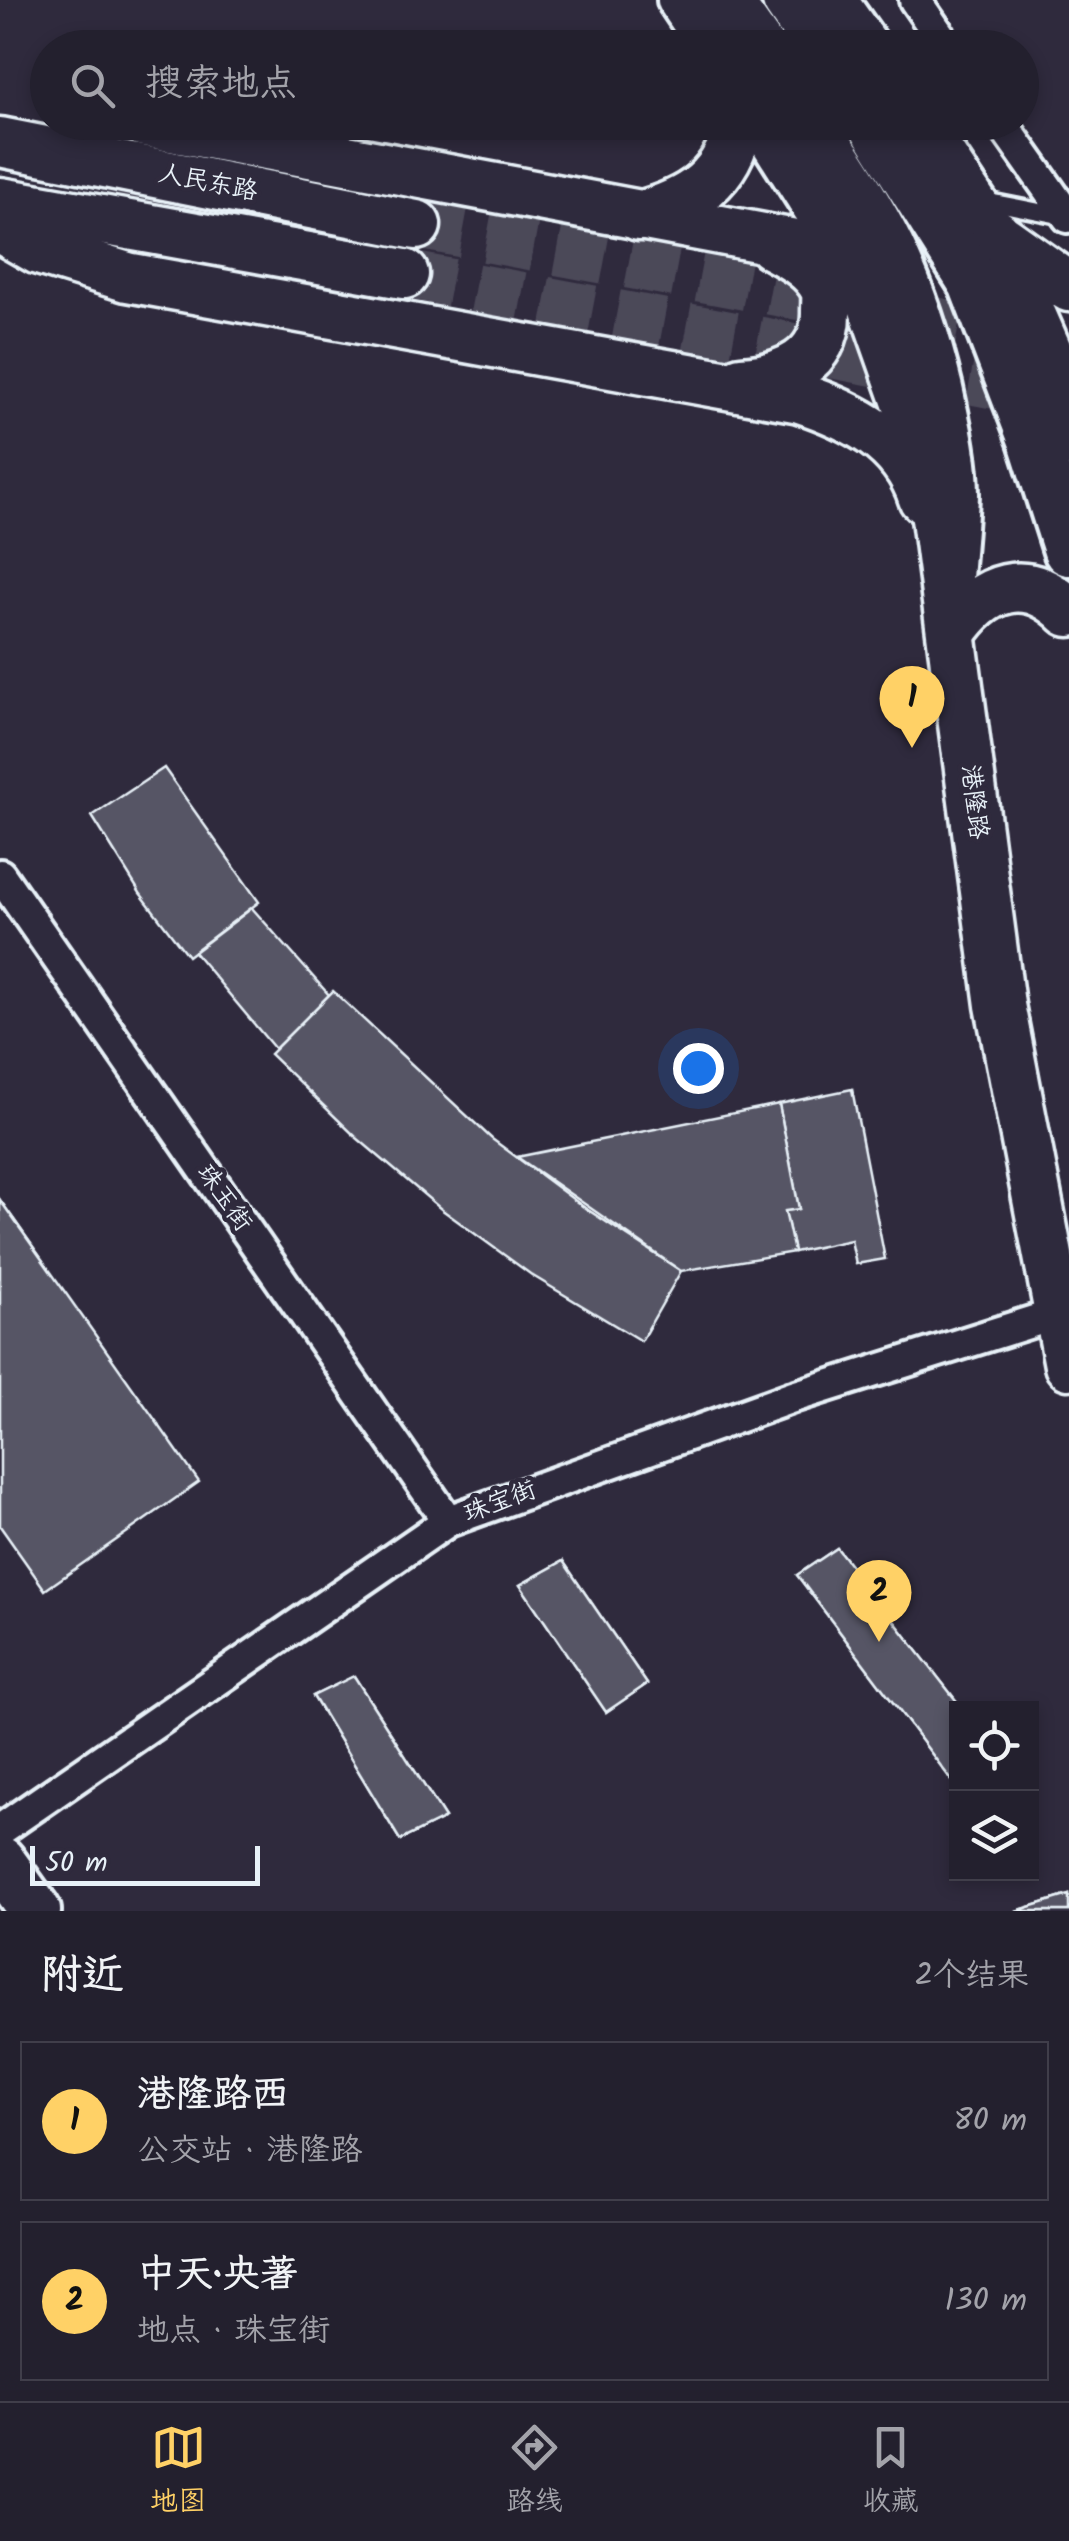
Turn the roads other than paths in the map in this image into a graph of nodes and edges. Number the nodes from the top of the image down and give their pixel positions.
1 (679, 0) edge
2 (725, 0) edge
3 (788, 0) edge
4 (835, 0) edge
5 (915, 0) edge
6 (700, 30) edge
7 (746, 30) edge
8 (809, 30) edge
9 (856, 30) edge
10 (936, 30) edge
11 (30, 124) edge
12 (0, 128) edge
13 (239, 140) edge
14 (735, 140) edge
15 (771, 140) edge
16 (824, 140) edge
17 (891, 140) edge
18 (932, 140) edge
19 (1014, 140) edge
20 (0, 142) edge
21 (0, 202) edge
22 (639, 216) junction
23 (1068, 217) edge
24 (972, 222) junction
25 (416, 224) tunnel mouth
26 (0, 228) edge
27 (760, 239) junction
28 (842, 253) junction
29 (404, 274) tunnel mouth
30 (1069, 288) edge
31 (706, 382) junction
32 (1069, 442) edge
33 (1069, 550) edge
34 (947, 578) junction
35 (1069, 612) edge
36 (953, 630) junction
37 (0, 875) edge
38 (1064, 1312) edge
39 (1069, 1365) edge
40 (448, 1521) junction
41 (0, 1830) edge
42 (0, 1862) edge
43 (34, 1911) edge

1 - 6 main road
2 - 7 highway
3 - 8 highway
4 - 9 main road
5 - 10 street
11 - 12 main road
13 - 22 main road
14 - 22 main road
15 - 28 main road
16 - 34 highway
17 - 24 highway
18 - 24 main road
19 - 23 street
20 - 25 main road, 人民东路
21 - 29 main road, 人民东路
22 - 27 main road
23 - 24 lane
24 - 30 main road
24 - 32 main road
24 - 33 highway
26 - 31 main road
27 - 28 main road
27 - 31 main road
28 - 34 main road, 港隆路
31 - 34 main road
34 - 36 main road, 港隆路
35 - 36 main road
36 - 38 main road, 港隆路
37 - 40 street, 珠玉街
38 - 39 main road, 港隆路
38 - 40 street, 珠宝街
40 - 41 street, 珠宝街
42 - 43 highway

